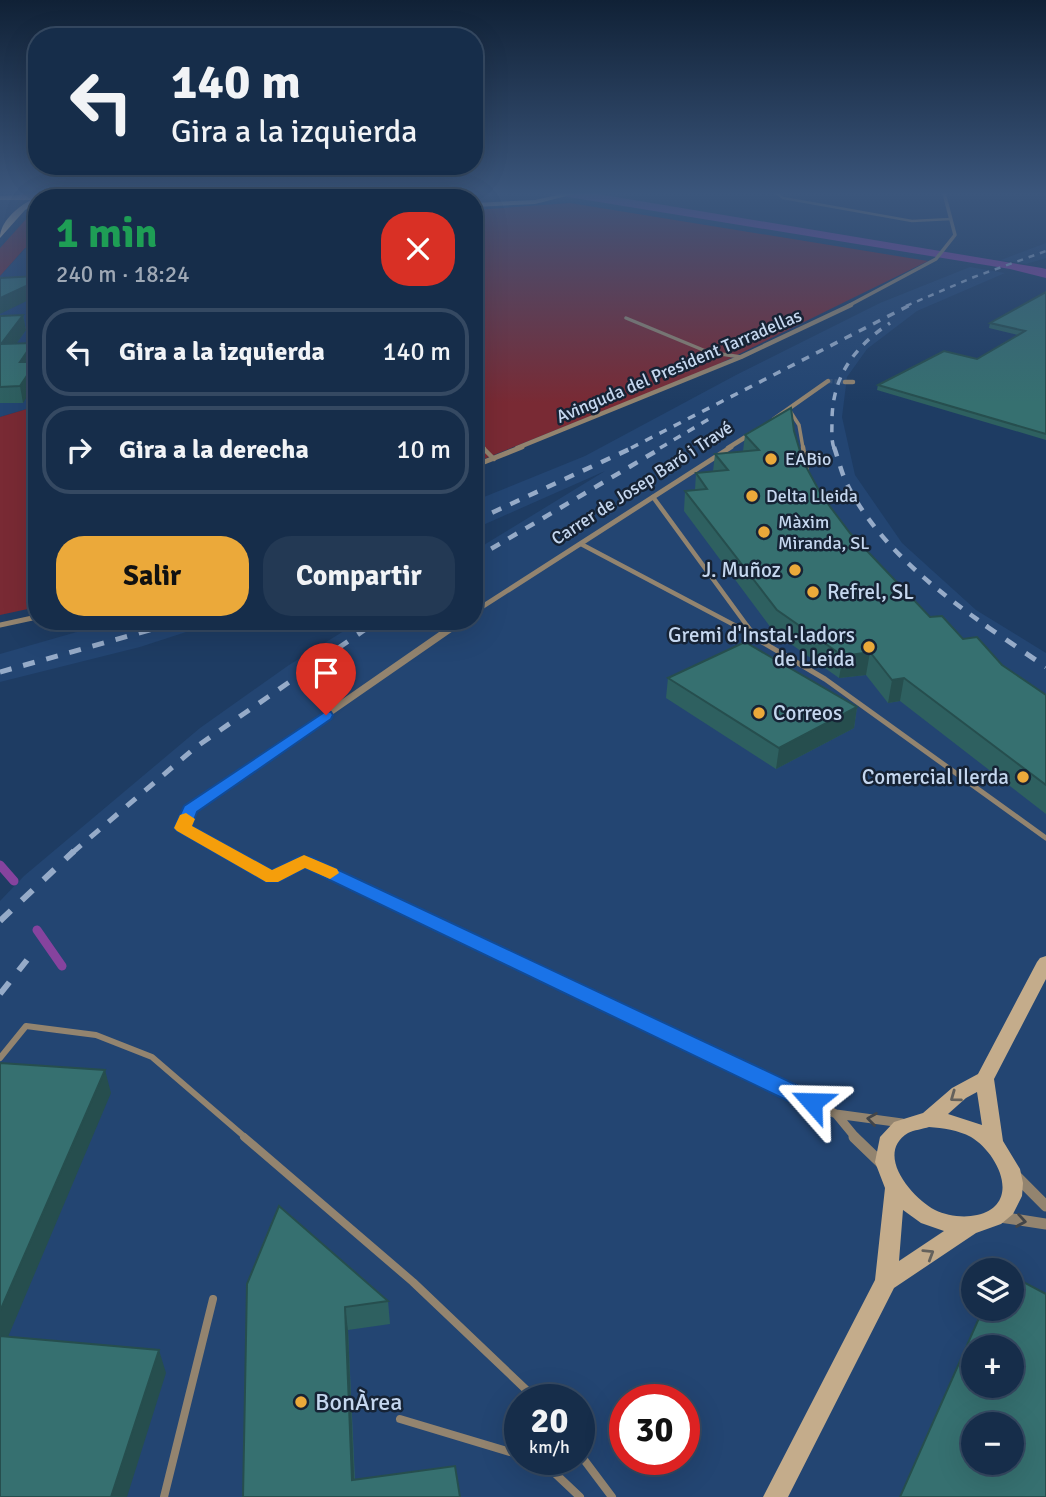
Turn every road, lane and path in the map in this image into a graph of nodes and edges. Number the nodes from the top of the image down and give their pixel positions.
1 (929, 263) edge
2 (626, 318) dead end
3 (741, 357) junction
4 (828, 381) tunnel mouth
5 (845, 382) tunnel mouth
6 (853, 382) dead end
7 (788, 409) junction
8 (768, 423) edge
9 (756, 430) edge
10 (483, 447) edge
11 (494, 459) junction
12 (483, 463) edge
13 (812, 481) edge
14 (653, 497) junction
15 (581, 544) junction
16 (483, 606) edge
17 (28, 619) edge
18 (0, 625) edge
19 (448, 630) edge
20 (756, 637) junction
21 (1046, 838) edge
22 (1046, 962) edge
23 (0, 1058) edge
24 (985, 1079) junction
25 (836, 1114) junction
26 (929, 1119) junction
27 (908, 1124) junction
28 (995, 1144) junction
29 (885, 1167) junction
30 (1012, 1172) junction
31 (895, 1189) junction
32 (1046, 1206) edge
33 (996, 1217) junction
34 (1046, 1224) edge
35 (971, 1225) junction
36 (886, 1281) junction
37 (213, 1299) dead end
38 (520, 1384) edge
39 (400, 1419) dead end
40 (504, 1450) edge
41 (557, 1475) edge
42 (595, 1475) edge
43 (164, 1497) edge
44 (580, 1497) edge
45 (611, 1497) edge
46 (775, 1497) edge

1 - 3 street, Avinguda del President Tarradellas
2 - 3 lane
3 - 11 street, Avinguda del President Tarradellas
4 - 7 street
5 - 6 street
7 - 8 street
7 - 13 lane
9 - 14 street, Carrer de Josep Baró i Travé
10 - 11 lane
11 - 12 street, Avinguda del President Tarradellas
14 - 15 street, Carrer de Josep Baró i Travé
14 - 20 lane
15 - 16 street, Carrer de Josep Baró i Travé
15 - 20 lane
17 - 18 street
19 - 25 street
20 - 21 lane
22 - 24 main road
23 - 38 lane
24 -> 26 main road
24 - 28 main road
27 -> 25 street
25 - 29 street
26 - 27 main road
26 - 28 main road
27 - 29 main road
28 - 30 main road
29 - 31 main road
30 - 32 street
30 - 33 main road
31 - 35 main road
31 - 36 main road
33 -> 34 street
33 - 35 main road
36 -> 35 main road
36 - 46 main road
37 - 43 lane
39 - 40 lane
41 - 44 lane
42 - 45 lane

